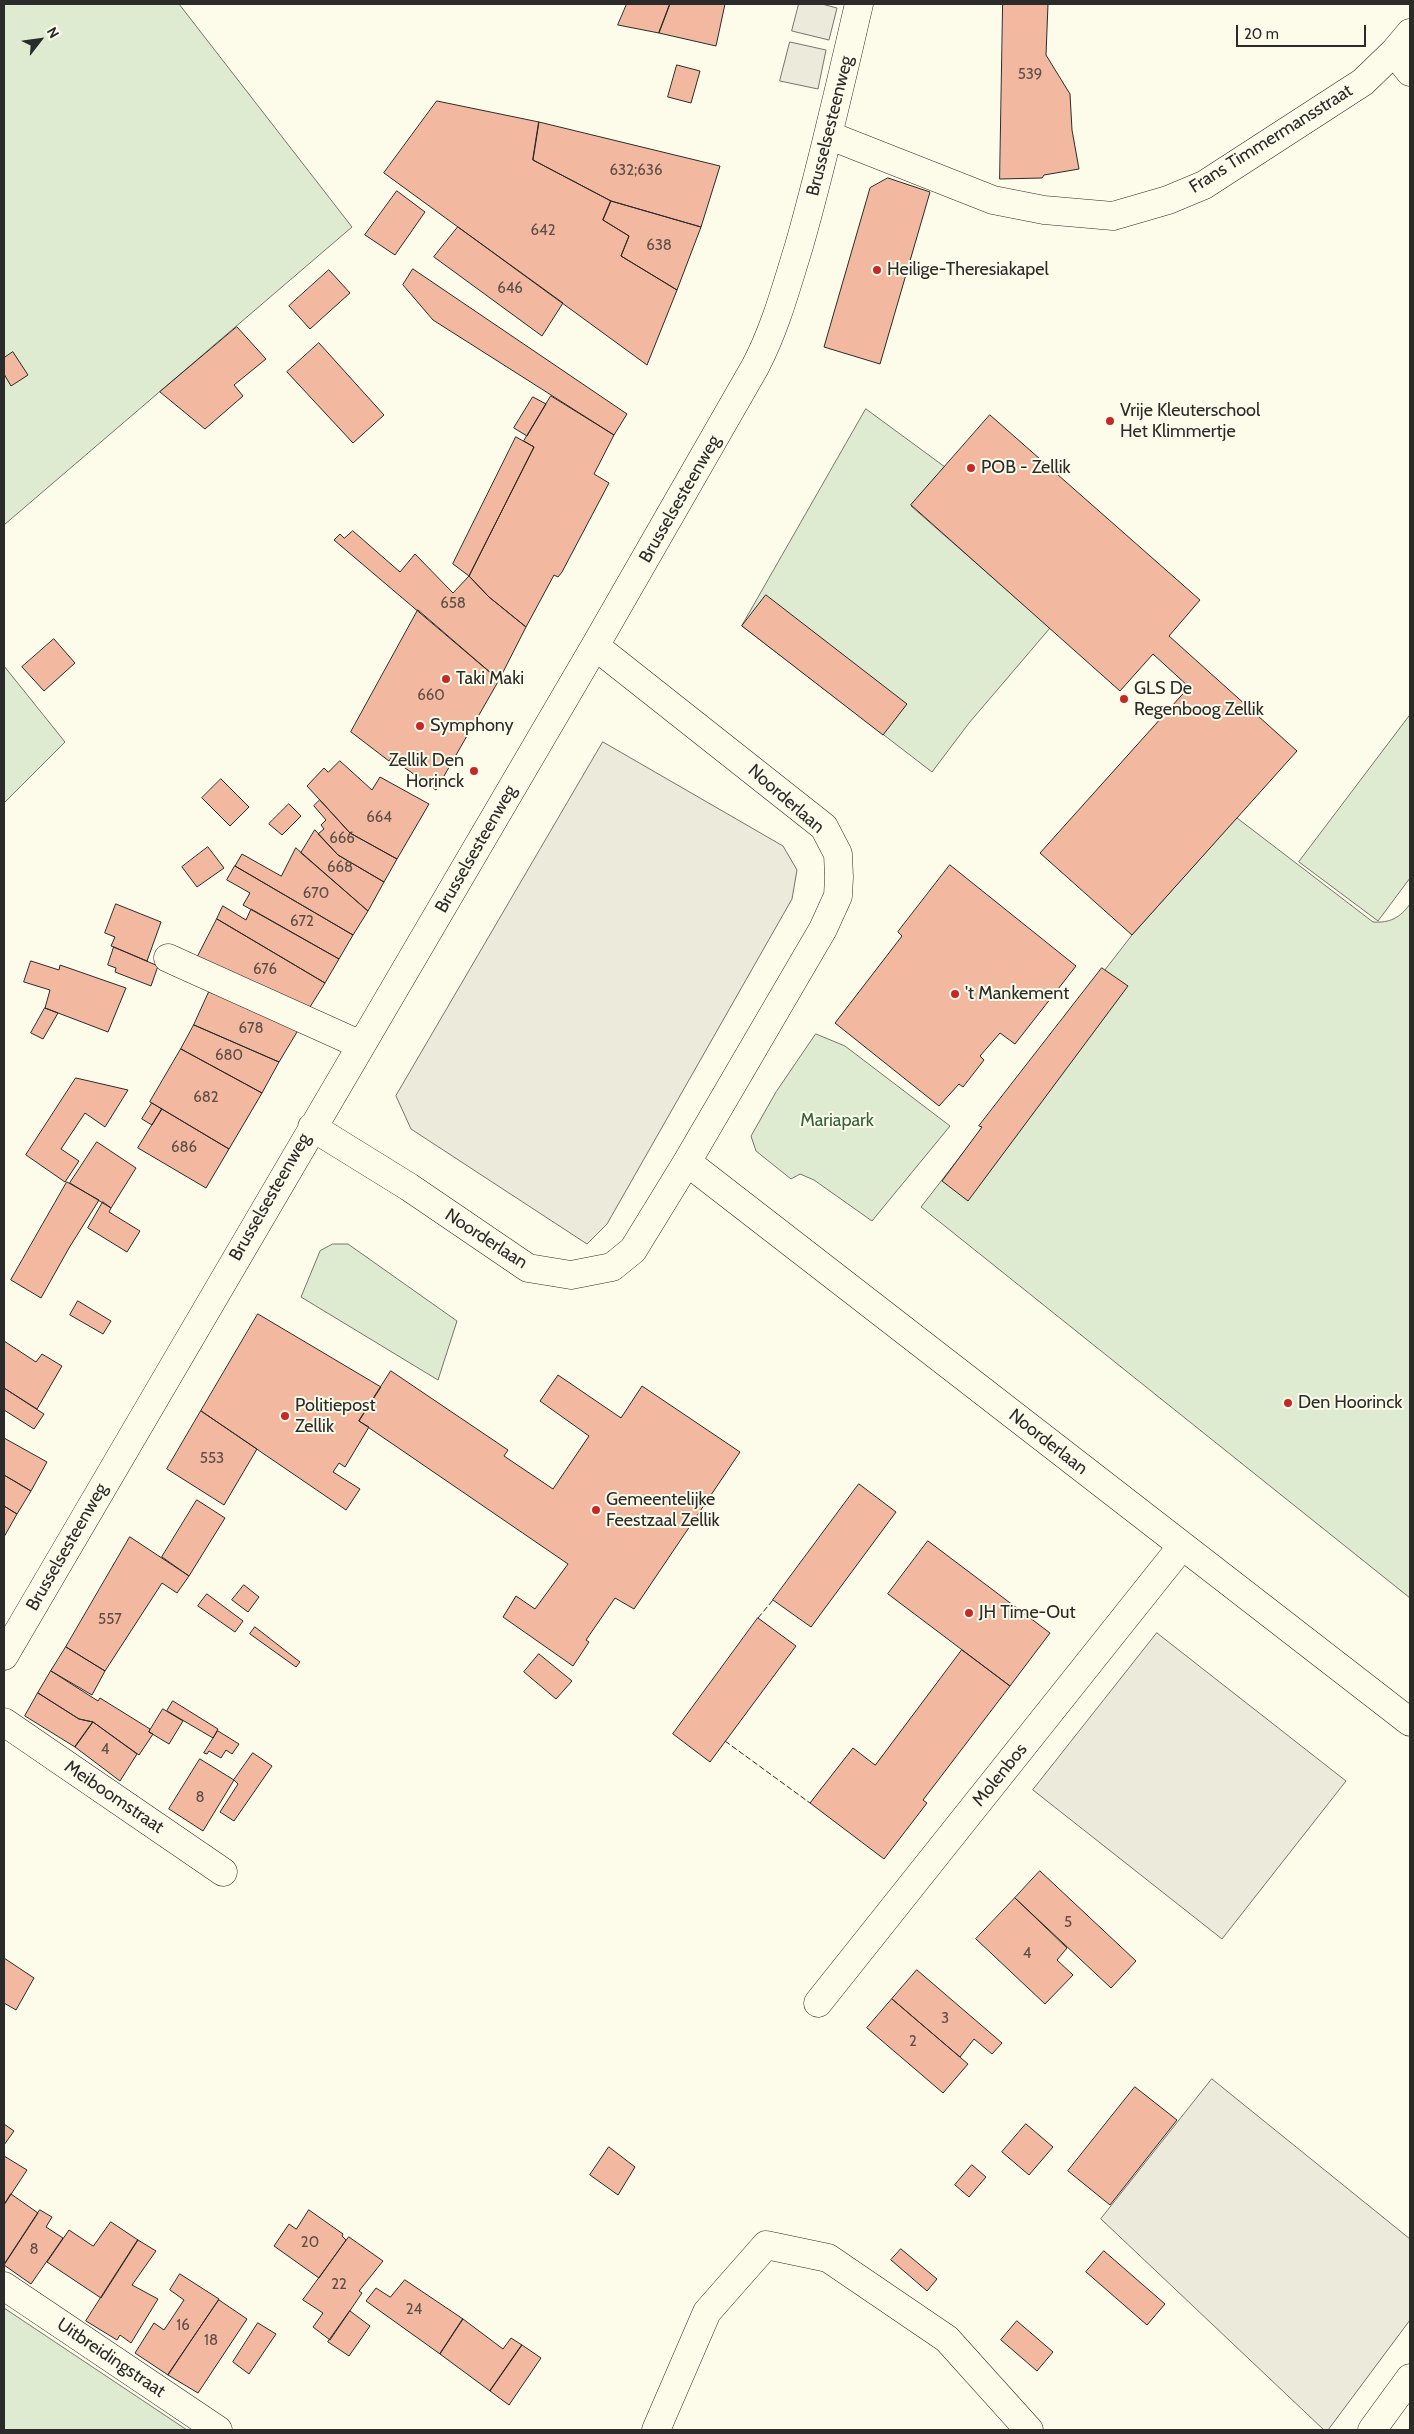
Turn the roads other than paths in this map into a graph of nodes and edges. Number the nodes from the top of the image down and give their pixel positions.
1 (859, 4) edge
2 (1405, 53) edge
3 (828, 135) junction
4 (596, 646) junction
5 (168, 958) dead end
6 (361, 1045) junction
7 (312, 1127) junction
8 (687, 1162) junction
9 (1182, 1546) junction
10 (4, 1656) edge
11 (4, 1722) edge
12 (1410, 1722) edge
13 (223, 1872) dead end
14 (818, 2003) dead end
15 (4, 2286) edge
16 (1410, 2378) edge
17 (218, 2430) edge
18 (656, 2430) edge
19 (1029, 2430) edge
20 (1372, 2430) edge

1 - 3 street, Brusselsesteenweg
2 - 3 street, Frans Timmermansstraat
3 - 4 street, Brusselsesteenweg
4 - 6 street, Brusselsesteenweg
4 - 8 street, Noorderlaan
5 - 6 street
6 - 7 street, Brusselsesteenweg
7 - 8 street, Noorderlaan
7 - 10 street, Brusselsesteenweg
8 - 9 street, Noorderlaan
9 - 12 street, Noorderlaan
9 - 14 street, Molenbos
11 - 13 street, Meiboomstraat
15 - 17 street, Uitbreidingstraat
16 - 20 street
18 - 19 street

